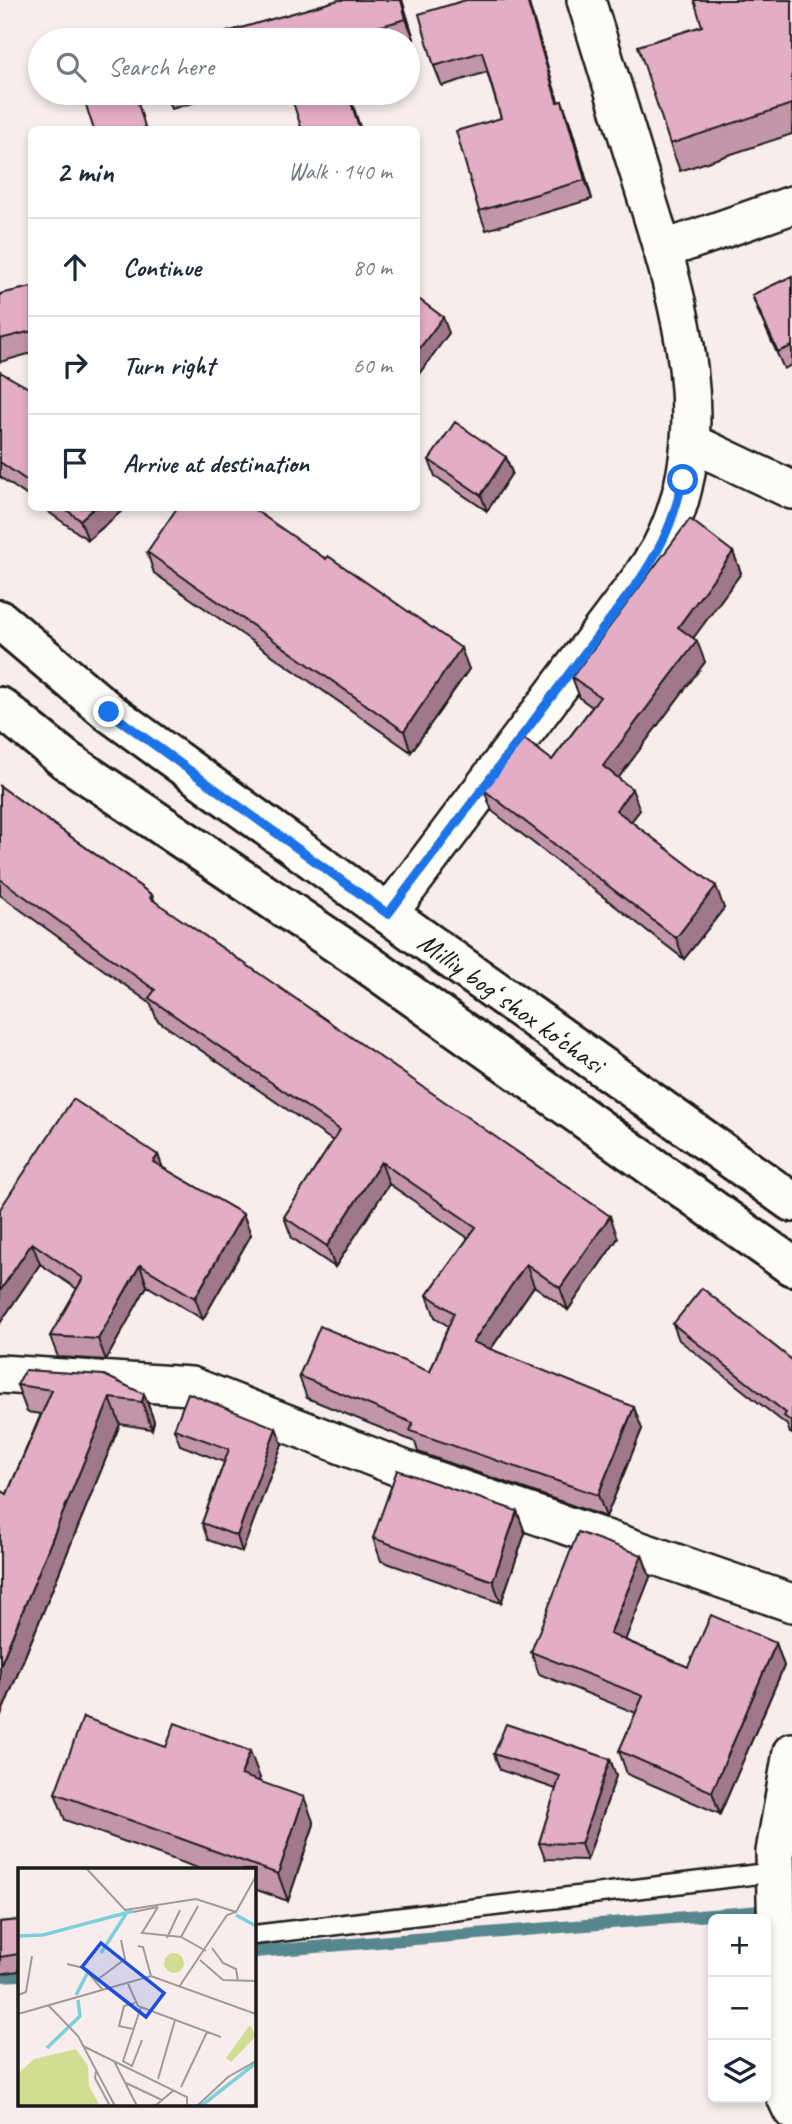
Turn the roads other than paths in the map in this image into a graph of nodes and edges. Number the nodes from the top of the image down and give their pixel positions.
1 (586, 0) edge
2 (792, 205) edge
3 (663, 250) junction
4 (690, 442) junction
5 (792, 489) edge
6 (0, 620) edge
7 (0, 707) edge
8 (388, 914) junction
9 (792, 1202) edge
10 (792, 1265) edge
11 (0, 1374) edge
12 (792, 1603) edge
13 (792, 1752) edge
14 (776, 1898) junction
15 (256, 1935) edge
16 (792, 2110) edge

1 - 3 street
2 - 3 street
3 - 4 street
4 - 5 street
4 - 8 street
6 - 8 main road, Milliy bog‘ shox ko‘chasi
7 - 10 main road, Milliy bog‘ shox ko‘chasi
8 - 9 main road, Milliy bog‘ shox ko‘chasi
11 - 12 street
13 - 14 street
14 - 15 lane
14 - 16 street

